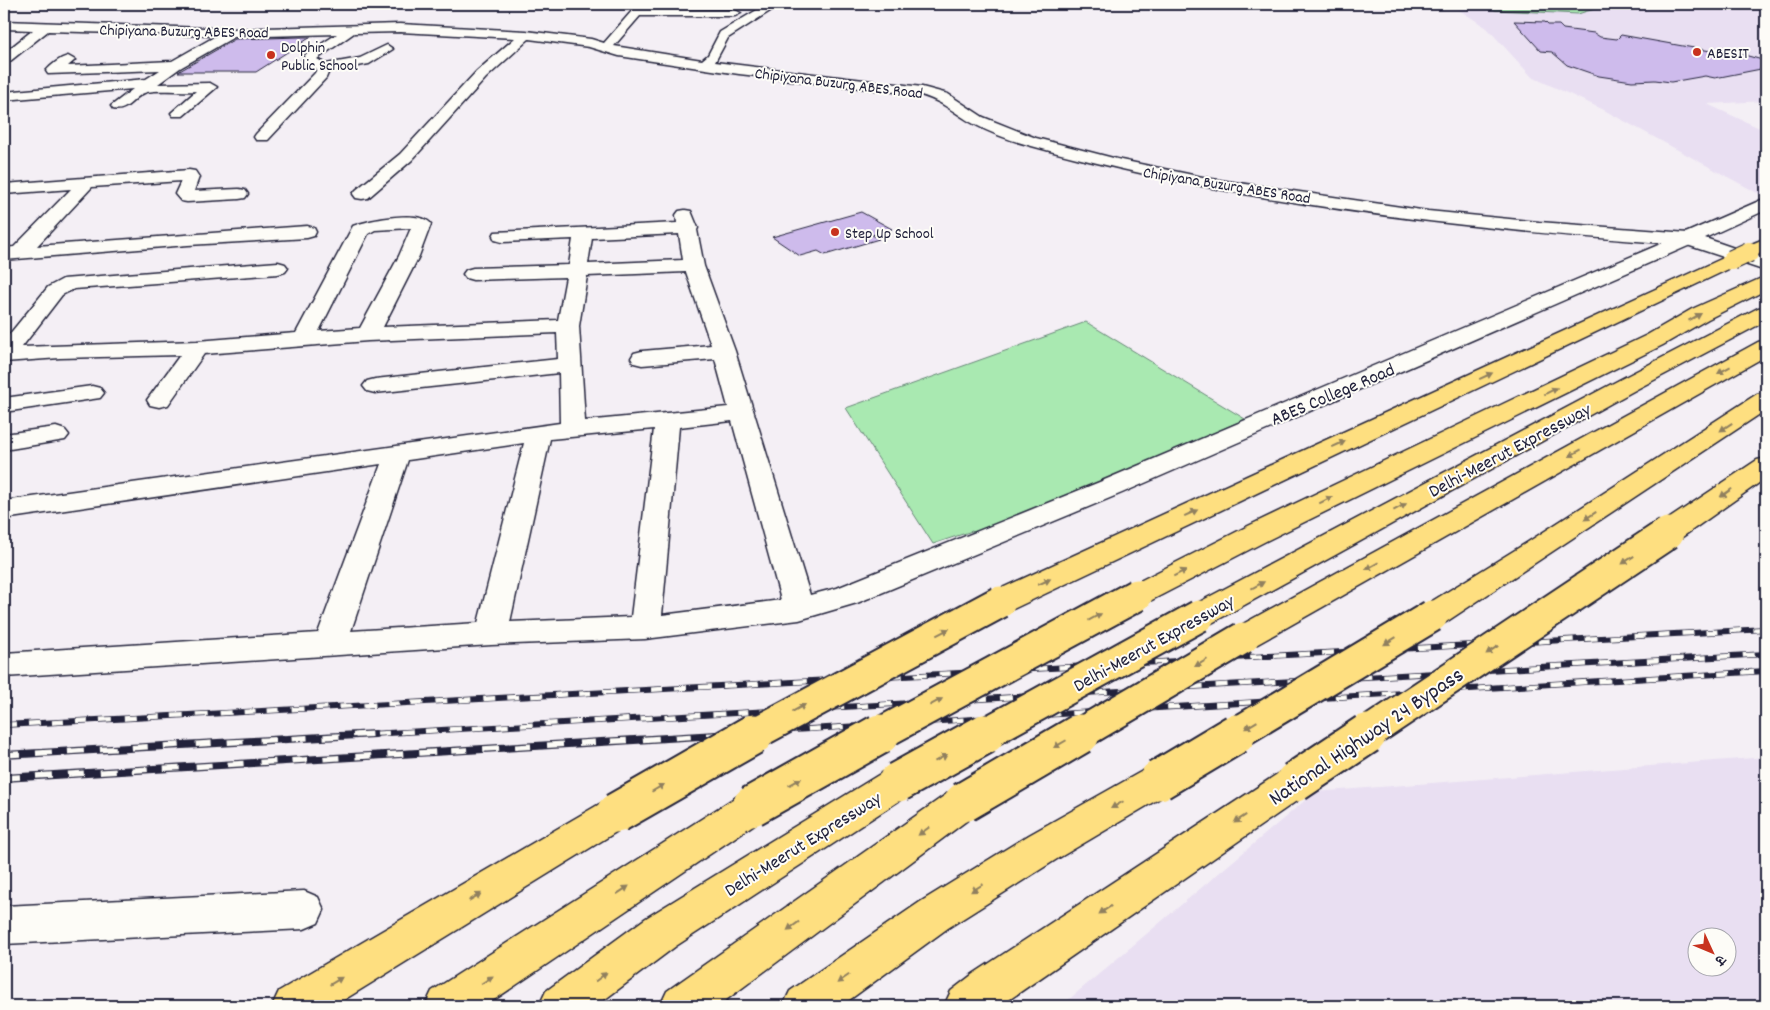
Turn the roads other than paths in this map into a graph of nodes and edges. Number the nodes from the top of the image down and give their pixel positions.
1 (775, 4) edge
2 (640, 8) edge
3 (735, 13) dead end
4 (4, 26) edge
5 (46, 26) junction
6 (350, 30) junction
7 (233, 33) junction
8 (526, 35) junction
9 (28, 40) junction
10 (4, 41) edge
11 (606, 48) junction
12 (387, 49) dead end
13 (141, 53) dead end
14 (4, 59) edge
15 (68, 60) dead end
16 (706, 64) junction
17 (175, 65) junction
18 (125, 67) junction
19 (324, 68) junction
20 (53, 72) junction
21 (147, 86) junction
22 (20, 94) junction
23 (4, 96) edge
24 (118, 106) dead end
25 (178, 113) dead end
26 (262, 137) dead end
27 (87, 183) junction
28 (4, 189) edge
29 (239, 194) dead end
30 (362, 194) dead end
31 (1766, 204) edge
32 (307, 232) dead end
33 (584, 232) junction
34 (502, 236) dead end
35 (1688, 239) junction
36 (1749, 252) edge
37 (12, 253) edge
38 (1766, 265) edge
39 (694, 266) junction
40 (278, 268) dead end
41 (578, 270) junction
42 (473, 274) dead end
43 (1766, 282) edge
44 (1766, 312) edge
45 (568, 326) junction
46 (368, 334) junction
47 (304, 340) junction
48 (1766, 347) edge
49 (197, 348) junction
50 (724, 351) junction
51 (4, 355) edge
52 (642, 358) dead end
53 (570, 364) junction
54 (375, 386) dead end
55 (92, 393) dead end
56 (1766, 399) edge
57 (159, 400) dead end
58 (4, 405) edge
59 (742, 413) junction
60 (667, 420) junction
61 (572, 429) junction
62 (539, 433) junction
63 (56, 435) dead end
64 (4, 442) edge
65 (397, 454) junction
66 (1766, 466) edge
67 (4, 510) edge
68 (799, 609) junction
69 (645, 628) junction
70 (492, 634) junction
71 (330, 645) junction
72 (4, 665) edge
73 (304, 910) dead end
74 (4, 925) edge
75 (294, 1006) edge
76 (447, 1006) edge
77 (562, 1006) edge
78 (682, 1006) edge
79 (805, 1006) edge
80 (966, 1006) edge

1 - 16 street
2 - 3 street
2 - 11 street
4 - 5 street, Chipiyana Buzurg ABES Road
5 - 7 street, Chipiyana Buzurg ABES Road
5 - 9 street
6 - 7 street, Chipiyana Buzurg ABES Road
6 - 8 street, Chipiyana Buzurg ABES Road
6 - 19 street
7 - 17 street
8 - 11 street, Chipiyana Buzurg ABES Road
8 - 30 street
9 - 10 street
9 - 14 street
11 - 16 street, Chipiyana Buzurg ABES Road
12 - 19 street
13 - 18 street
15 - 20 street
16 - 35 street, Chipiyana Buzurg ABES Road
17 - 18 street
17 - 21 street
18 - 20 street
19 - 26 street
20 - 22 street
21 - 22 street
21 - 24 street
21 - 25 street
22 - 23 street
27 - 28 street
27 - 29 street
27 - 37 street
31 - 35 street, ABES College Road
32 - 37 street
33 - 34 street
33 - 39 street
33 - 41 street
35 - 38 street
35 - 68 street, ABES College Road
75 -> 36 highway, bridge
39 - 41 street
39 - 50 street
40 - 51 street
41 - 42 street
41 - 45 street
76 -> 43 highway, bridge
77 -> 44 highway, Delhi-Meerut Expressway, bridge
45 - 46 street
45 - 53 street
46 - 47 street
46 - 47 street
47 - 49 street
48 -> 78 highway, Delhi-Meerut Expressway, bridge
49 - 51 street
49 - 57 street
50 - 52 street
50 - 59 street
53 - 54 street
53 - 61 street
55 - 58 street
56 -> 79 highway, bridge
59 - 60 street
59 - 68 street
60 - 61 street
60 - 69 street
61 - 62 street
62 - 65 street
62 - 70 street
63 - 64 street
65 - 67 street
65 - 71 street
66 -> 80 highway, National Highway 24 Bypass, bridge
68 - 69 street, ABES College Road
69 - 70 street, ABES College Road
70 - 71 street, ABES College Road
71 - 72 street, ABES College Road
73 - 74 street

